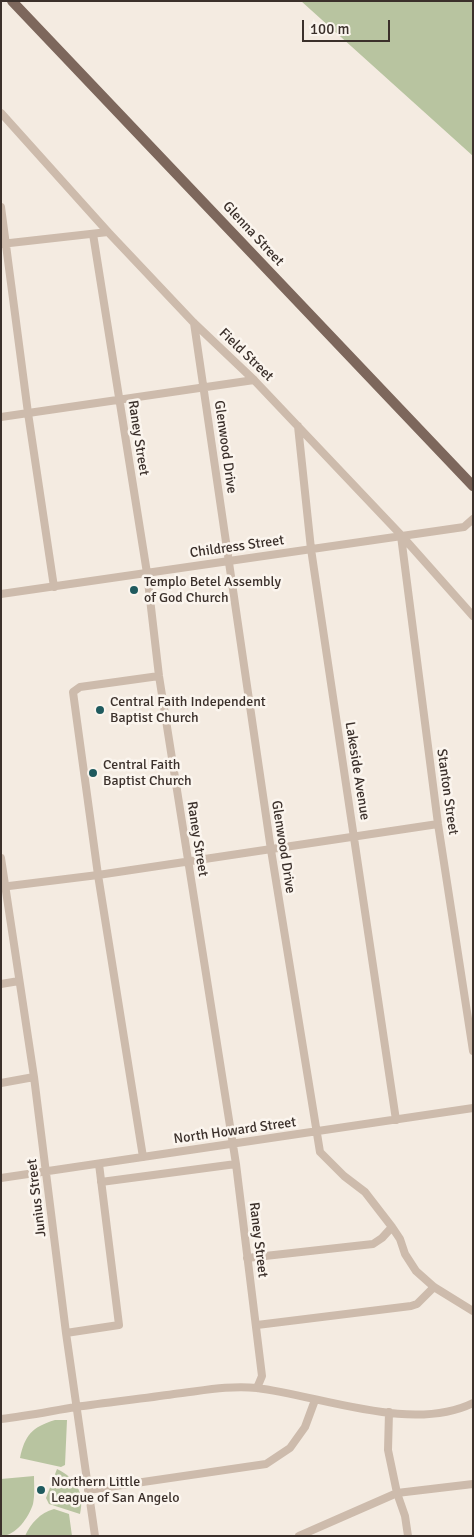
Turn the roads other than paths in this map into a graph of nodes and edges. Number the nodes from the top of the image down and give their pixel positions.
1 (12, 1) edge
2 (1, 113) edge
3 (1, 207) edge
4 (108, 232) junction
5 (93, 234) junction
6 (4, 244) edge
7 (194, 323) junction
8 (254, 380) junction
9 (204, 387) junction
10 (119, 400) junction
11 (28, 413) junction
12 (1, 417) edge
13 (298, 426) junction
14 (473, 486) edge
15 (473, 519) edge
16 (401, 535) junction
17 (311, 549) junction
18 (228, 561) junction
19 (147, 573) junction
20 (54, 587) junction
21 (1, 594) edge
22 (473, 616) edge
23 (159, 676) junction
24 (438, 824) junction
25 (354, 836) junction
26 (271, 850) junction
27 (1, 858) edge
28 (188, 861) junction
29 (98, 875) junction
30 (3, 887) edge
31 (19, 981) junction
32 (1, 984) edge
33 (473, 1051) edge
34 (34, 1076) junction
35 (1, 1083) edge
36 (473, 1108) edge
37 (396, 1120) junction
38 (316, 1132) junction
39 (233, 1144) junction
40 (143, 1157) junction
41 (99, 1164) junction
42 (236, 1164) junction
43 (47, 1172) junction
44 (1, 1178) edge
45 (101, 1182) junction
46 (392, 1227) junction
47 (247, 1258) junction
48 (434, 1287) junction
49 (473, 1311) edge
50 (257, 1325) junction
51 (66, 1333) junction
52 (257, 1388) junction
53 (315, 1400) junction
54 (473, 1403) edge
55 (76, 1407) junction
56 (389, 1412) junction
57 (1, 1419) edge
58 (472, 1484) edge
59 (88, 1490) junction
60 (397, 1493) junction
61 (95, 1536) edge
62 (299, 1536) edge
63 (408, 1536) edge

1 - 14 main road, Glenna Street
2 - 4 street, Field Street
3 - 6 street
4 - 5 street
4 - 7 street, Field Street
5 - 6 street
5 - 10 street, Raney Street
6 - 11 street
7 - 8 street, Field Street
7 - 9 street, Glenwood Drive
8 - 9 street
8 - 13 street, Field Street
9 - 10 street
9 - 18 street, Glenwood Drive
10 - 11 street
10 - 19 street, Raney Street
11 - 12 street
11 - 20 street
13 - 16 street, Field Street
13 - 17 street, Lakeside Avenue
15 - 16 street, Childress Street
16 - 17 street, Childress Street
16 - 22 street, Field Street
16 - 24 street, Stanton Street
17 - 18 street, Childress Street
17 - 25 street, Lakeside Avenue
18 - 19 street, Childress Street
18 - 26 street, Glenwood Drive
19 - 20 street, Childress Street
19 - 23 street, Raney Street
20 - 21 street, Childress Street
23 - 28 street, Raney Street
23 - 29 street
24 - 25 street
24 - 33 street, Stanton Street
25 - 26 street
25 - 37 street, Lakeside Avenue
26 - 28 street
26 - 38 street, Glenwood Drive
27 - 30 street, Junius Street
28 - 29 street
28 - 39 street, Raney Street
29 - 30 street
29 - 40 street
30 - 31 street, Junius Street
31 - 32 street
31 - 34 street, Junius Street
34 - 35 street
34 - 43 street, Junius Street
36 - 37 street, North Howard Street
37 - 38 street, North Howard Street
38 - 39 street, North Howard Street
38 - 46 street, Glenwood Drive
39 - 40 street, North Howard Street
39 - 42 street, Raney Street
40 - 41 street, North Howard Street
41 - 43 street, North Howard Street
41 - 45 street
42 - 45 street
42 - 47 street, Raney Street
43 - 44 street, North Howard Street
43 - 51 street, Junius Street
45 - 51 street
46 - 47 street
46 - 48 street, Glenwood Drive
47 - 50 street, Raney Street
48 - 49 street, Glenwood Drive
48 - 50 street
50 - 52 street, Raney Street
51 - 55 street, Junius Street
52 - 53 street
52 - 55 street
53 - 56 street
53 - 59 street
54 - 56 street
55 - 57 street
55 - 59 street, Junius Street
56 - 60 street
58 - 60 street
59 - 61 street, Junius Street
60 - 62 street
60 - 63 street

